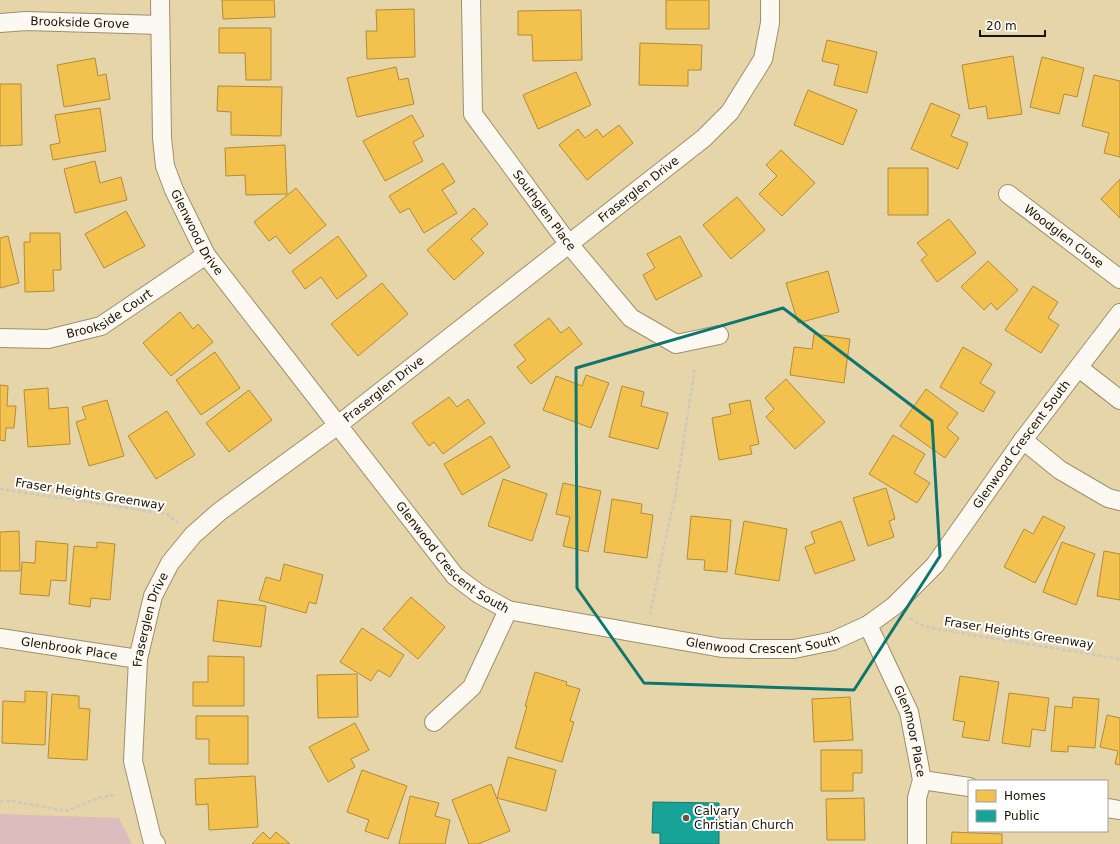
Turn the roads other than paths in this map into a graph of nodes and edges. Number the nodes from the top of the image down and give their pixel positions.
1 (160, 0) edge
2 (471, 0) edge
3 (770, 0) edge
4 (0, 23) edge
5 (160, 24) junction
6 (1008, 194) dead end
7 (568, 244) junction
8 (206, 255) junction
9 (1120, 279) edge
10 (1120, 313) edge
11 (719, 335) dead end
12 (0, 338) edge
13 (1079, 368) junction
14 (1120, 400) edge
15 (338, 425) junction
16 (1024, 440) junction
17 (1120, 501) edge
18 (508, 610) junction
19 (868, 625) junction
20 (0, 638) edge
21 (138, 659) junction
22 (434, 722) dead end
23 (922, 780) junction
24 (968, 787) edge
25 (1108, 808) edge
26 (1120, 810) edge
27 (156, 844) edge
28 (918, 844) edge

1 - 5 street, Glenwood Drive
2 - 7 street, Southglen Place
3 - 7 street, Fraserglen Drive
4 - 5 street, Brookside Grove
5 - 8 street, Glenwood Drive
6 - 9 street, Woodglen Close
7 - 11 street, Southglen Place
7 - 15 street, Fraserglen Drive
8 - 12 street, Brookside Court
8 - 15 street, Glenwood Drive
10 - 13 street, Glenwood Crescent South
13 - 14 street
13 - 16 street, Glenwood Crescent South
15 - 18 street, Glenwood Crescent South
15 - 21 street, Fraserglen Drive
16 - 17 street
16 - 19 street, Glenwood Crescent South
18 - 19 street, Glenwood Crescent South
18 - 22 street
19 - 23 street, Glenmoor Place
20 - 21 street, Glenbrook Place
21 - 27 street, Fraserglen Drive
23 - 24 street
23 - 28 street, Glenmoor Place
25 - 26 street

